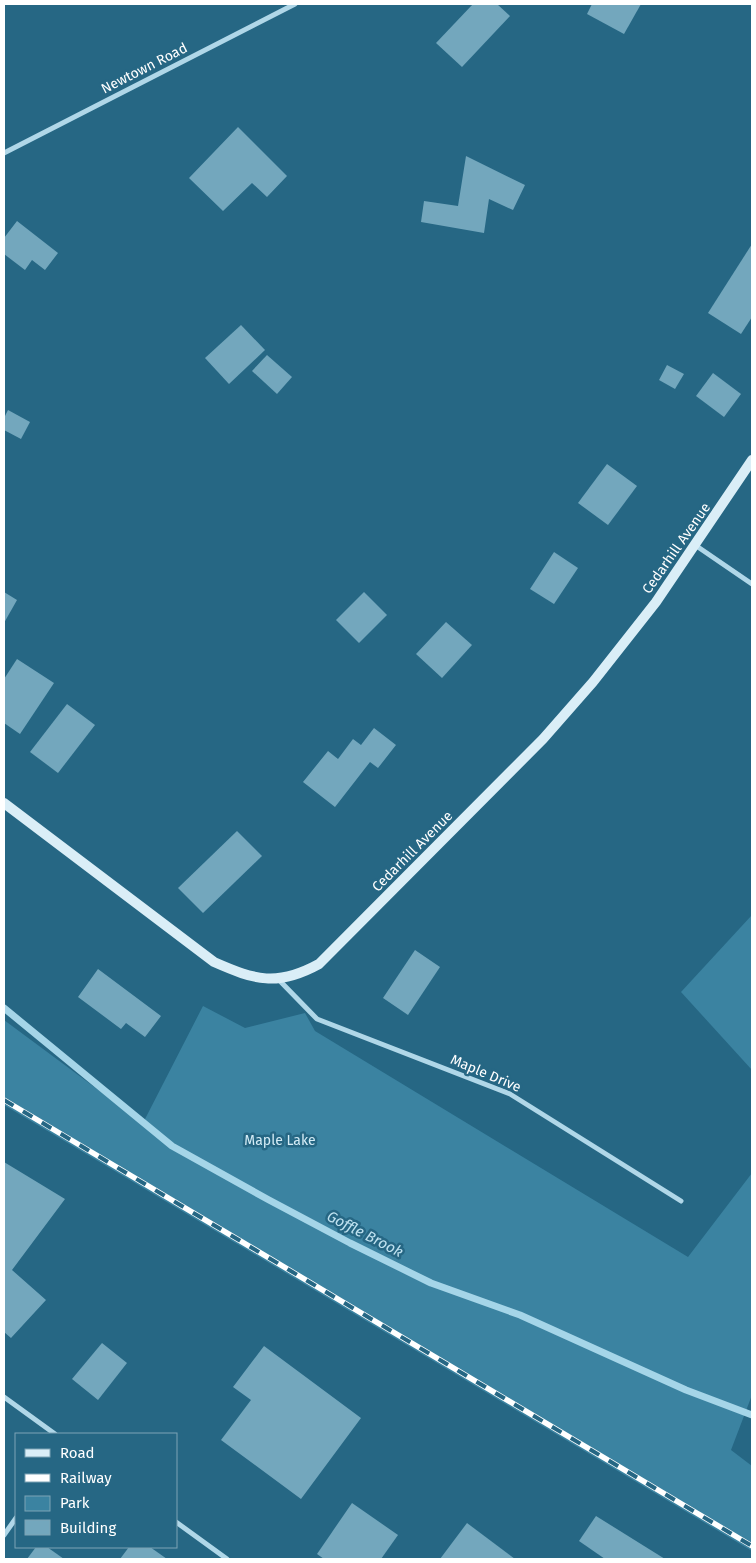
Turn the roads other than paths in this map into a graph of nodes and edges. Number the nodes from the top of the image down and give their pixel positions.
1 (295, 4) edge
2 (4, 153) edge
3 (752, 460) edge
4 (695, 545) junction
5 (752, 584) edge
6 (4, 803) edge
7 (278, 980) junction
8 (681, 1201) dead end
9 (4, 1397) edge
10 (54, 1433) edge
11 (15, 1519) edge
12 (178, 1523) edge
13 (4, 1535) edge
14 (227, 1559) edge

1 - 2 street, Newtown Road
3 - 4 street, Cedarhill Avenue
4 - 5 street
4 - 7 street, Cedarhill Avenue
6 - 7 street, Cedarhill Avenue
7 - 8 street, Maple Drive
9 - 10 street
11 - 13 street
12 - 14 street

